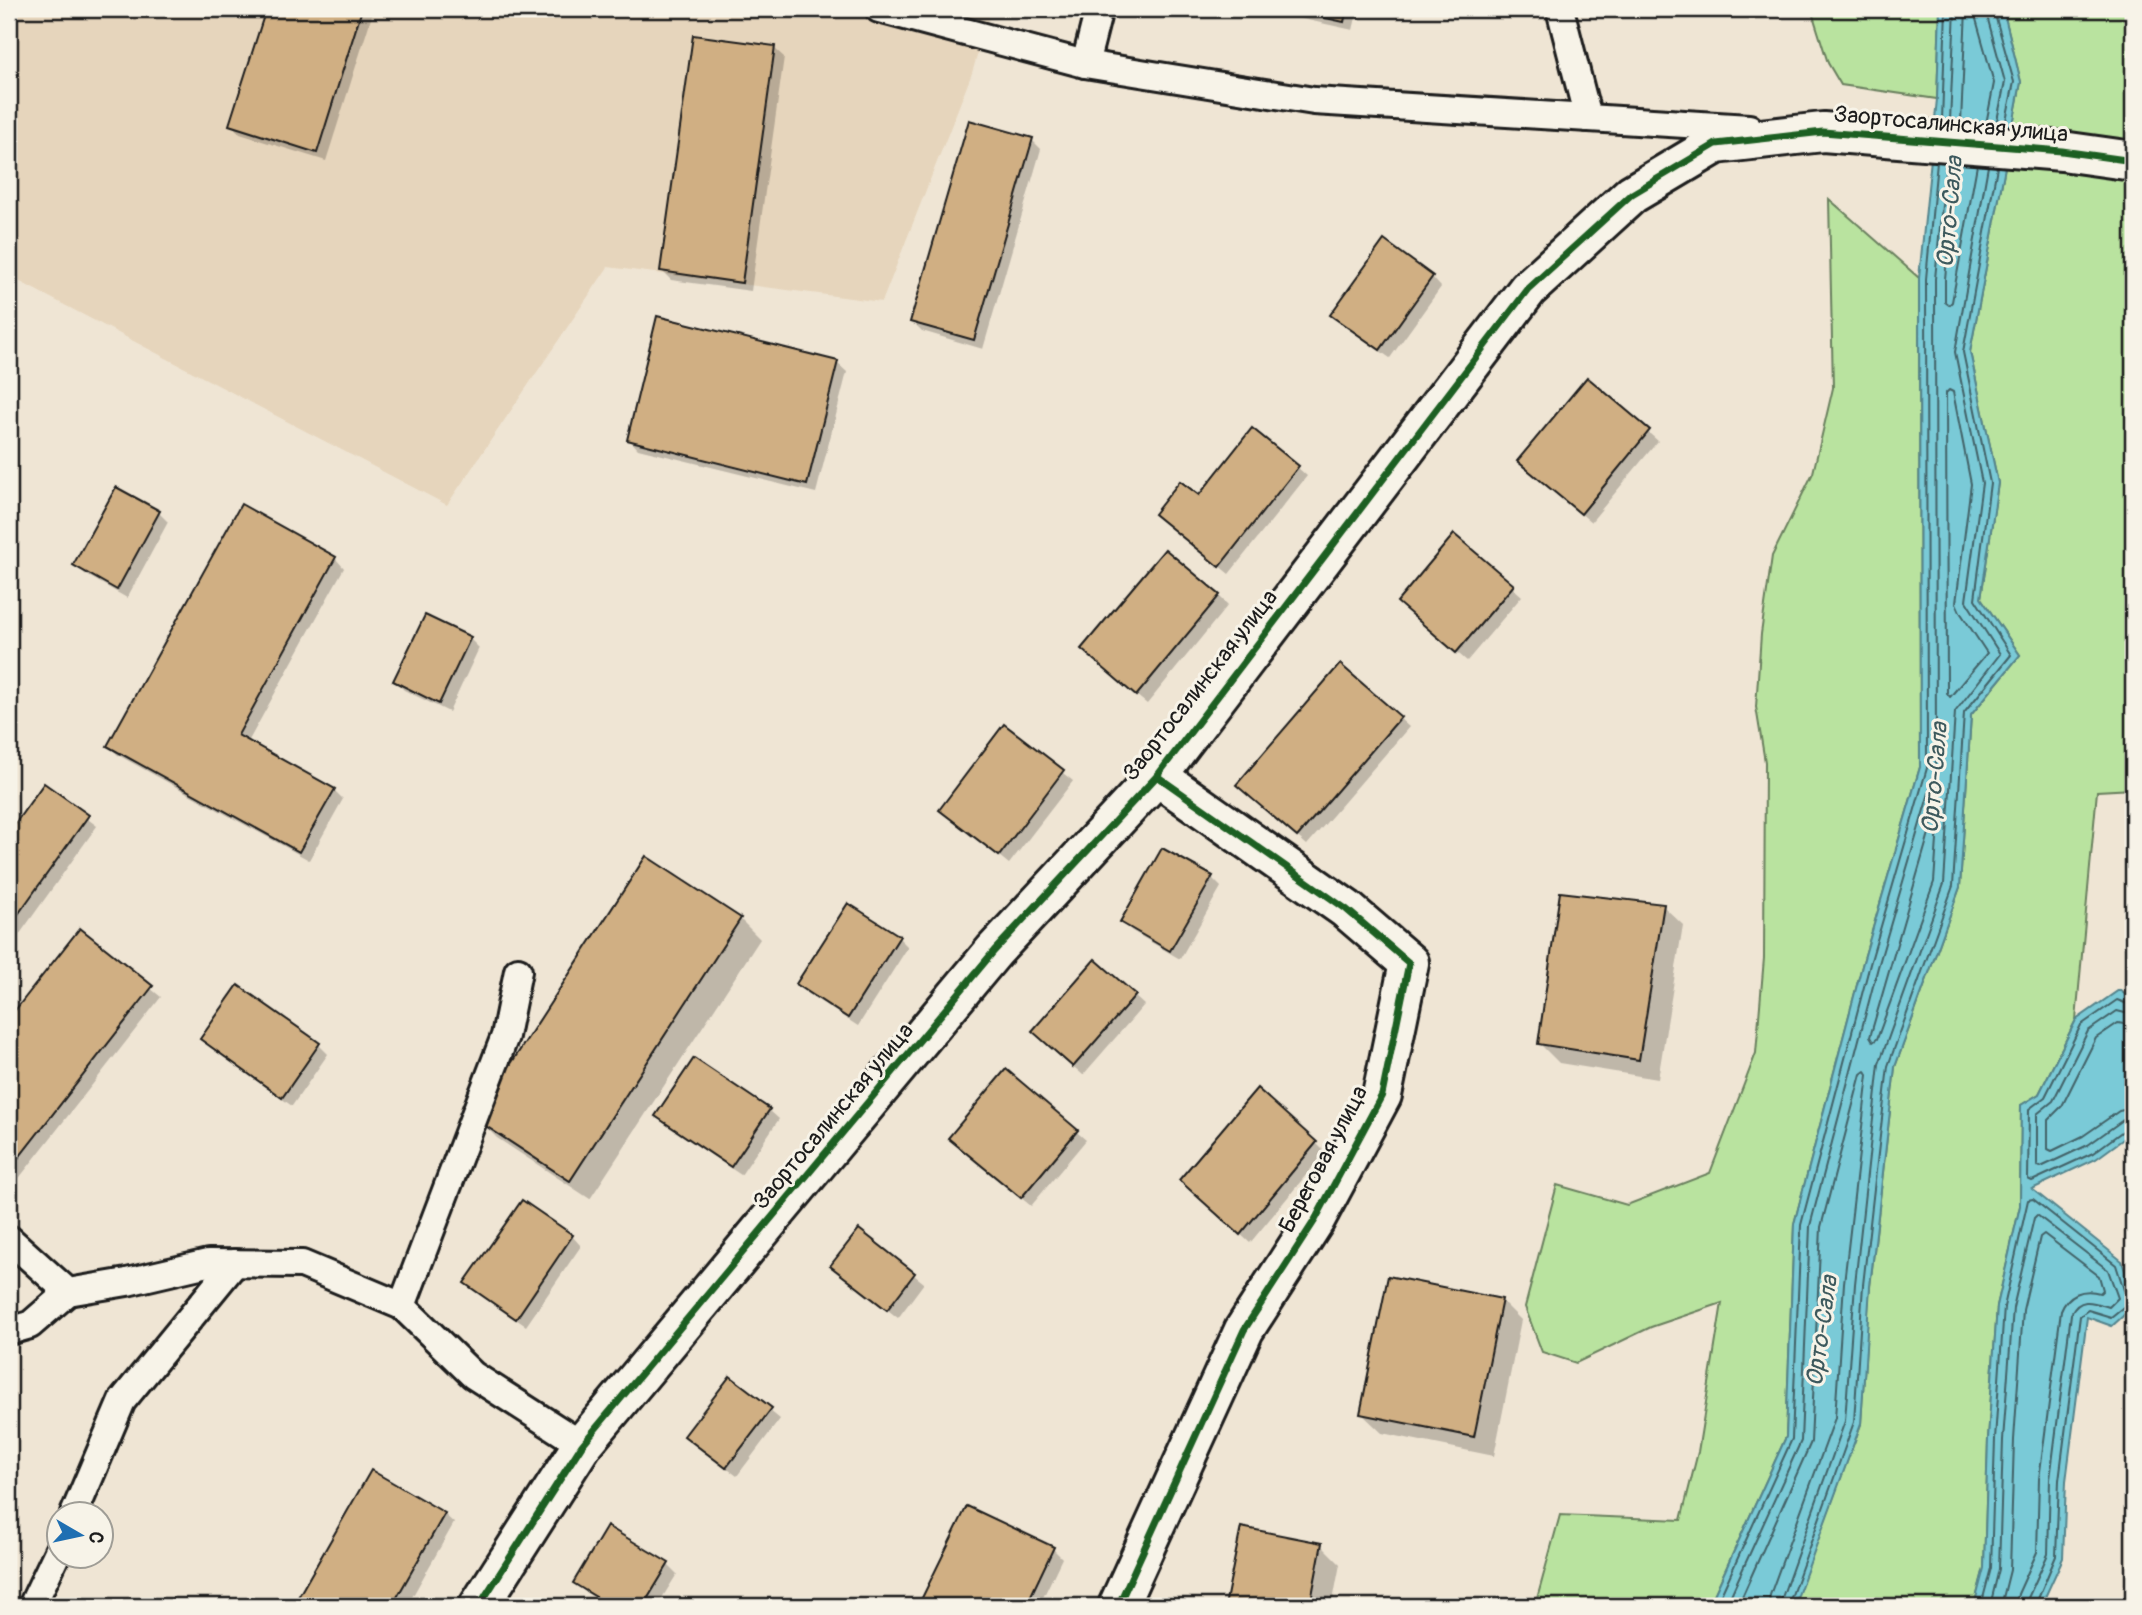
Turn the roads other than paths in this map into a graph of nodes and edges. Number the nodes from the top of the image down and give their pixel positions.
1 (879, 9) edge
2 (1099, 9) edge
3 (1560, 9) edge
4 (1085, 64) junction
5 (1588, 118) junction
6 (1823, 132) junction
7 (2133, 161) edge
8 (1157, 776) junction
9 (518, 971) dead end
10 (9, 1239) edge
11 (235, 1263) junction
12 (68, 1292) junction
13 (402, 1306) junction
14 (9, 1331) edge
15 (582, 1445) junction
16 (80, 1500) edge
17 (49, 1570) edge
18 (32, 1606) edge
19 (479, 1606) edge
20 (1118, 1606) edge

1 - 4 lane
2 - 4 lane
3 - 5 lane
4 - 5 lane
5 - 6 lane
6 - 7 street, Заортосалинская улица
6 - 8 street, Заортосалинская улица
8 - 15 street, Заортосалинская улица
8 - 20 street, Береговая улица
9 - 13 lane
10 - 12 lane
11 - 12 lane
11 - 13 lane
11 - 16 lane
12 - 14 lane
13 - 15 lane
15 - 19 street, Заортосалинская улица
17 - 18 lane

